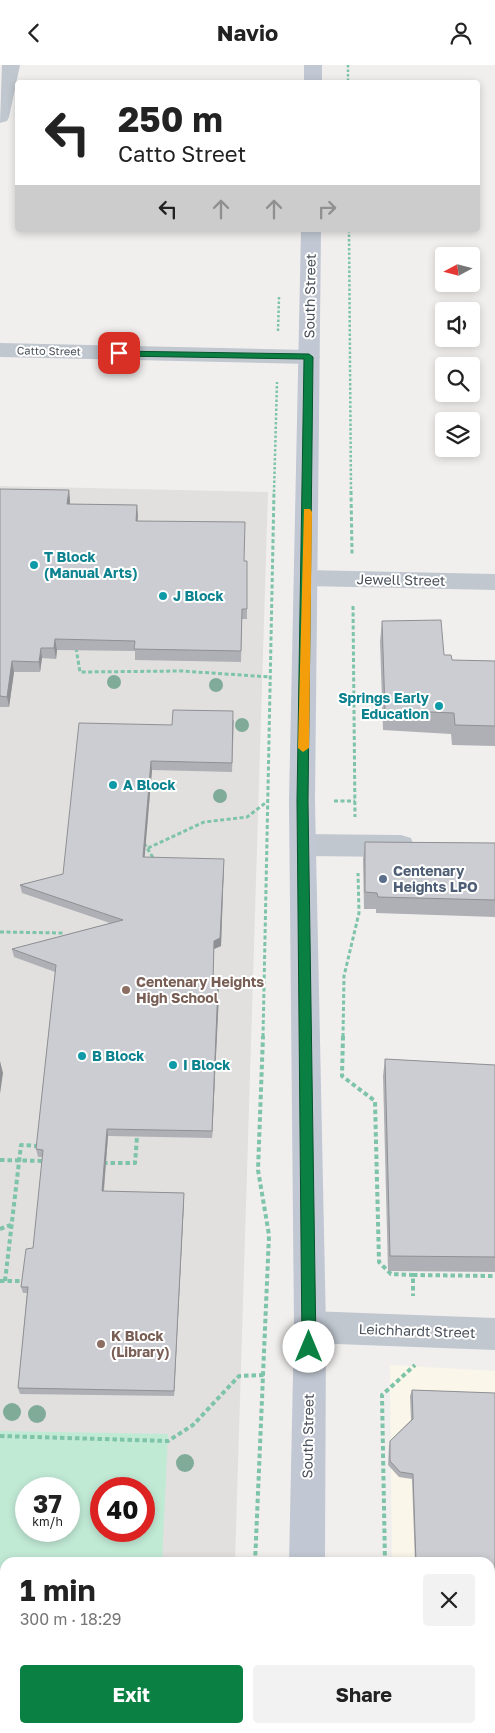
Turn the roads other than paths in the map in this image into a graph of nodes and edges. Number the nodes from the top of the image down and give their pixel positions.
1 (11, 65) edge
2 (313, 65) edge
3 (313, 80) edge
4 (0, 117) edge
5 (311, 232) edge
6 (0, 350) edge
7 (309, 357) junction
8 (306, 578) junction
9 (495, 583) edge
10 (303, 845) junction
11 (426, 847) edge
12 (310, 1327) junction
13 (495, 1334) edge
14 (307, 1557) edge

1 - 4 street
2 - 3 street
5 - 7 street, South Street
6 - 7 street, Catto Street
7 - 8 street, South Street
8 - 9 street, Jewell Street
8 - 10 street, South Street
10 - 11 street
10 - 12 street, South Street
12 - 13 street, Leichhardt Street
12 - 14 street, South Street

